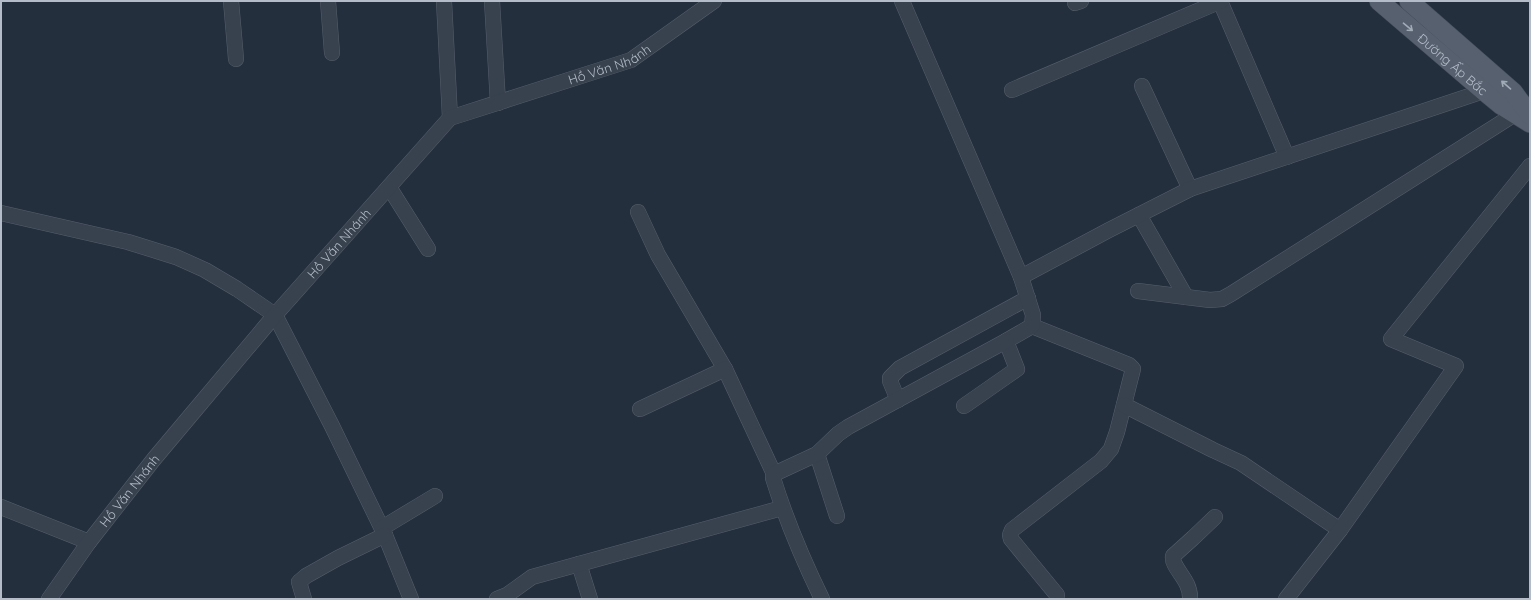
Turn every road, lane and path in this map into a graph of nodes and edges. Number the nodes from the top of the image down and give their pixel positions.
1 (231, 1) edge
2 (328, 1) edge
3 (444, 1) edge
4 (492, 1) edge
5 (714, 1) edge
6 (902, 1) edge
7 (1221, 1) edge
8 (1379, 1) edge
9 (1409, 1) edge
10 (332, 53) dead end
11 (236, 59) dead end
12 (1142, 86) dead end
13 (1012, 90) dead end
14 (1484, 91) junction
15 (498, 103) junction
16 (1525, 117) edge
17 (450, 118) junction
18 (1287, 157) junction
19 (1530, 166) edge
20 (389, 187) junction
21 (1190, 190) junction
22 (638, 212) dead end
23 (1, 213) edge
24 (1139, 215) junction
25 (428, 249) dead end
26 (1021, 277) junction
27 (1138, 291) dead end
28 (1186, 297) junction
29 (1028, 298) junction
30 (275, 315) junction
31 (1032, 326) junction
32 (1006, 341) junction
33 (725, 369) junction
34 (898, 400) junction
35 (1124, 405) junction
36 (964, 406) dead end
37 (640, 409) dead end
38 (817, 454) junction
39 (774, 474) junction
40 (435, 496) dead end
41 (1, 507) edge
42 (782, 508) junction
43 (837, 516) dead end
44 (1214, 516) dead end
45 (1340, 530) junction
46 (383, 532) junction
47 (90, 542) junction
48 (579, 564) junction
49 (1057, 595) dead end
50 (49, 599) edge
51 (304, 599) edge
52 (411, 599) edge
53 (497, 599) edge
54 (590, 599) edge
55 (822, 599) edge
56 (1190, 599) edge
57 (1286, 599) edge

1 - 11 street
2 - 10 street
3 - 17 street
4 - 15 street
5 - 15 street, Hồ Văn Nhánh
6 - 26 street
7 - 13 street
7 - 18 street
8 -> 14 main road, Đường Ấp Bắc
16 -> 9 main road, Đường Ấp Bắc
12 - 21 street
14 - 16 main road, Đường Ấp Bắc
14 - 18 street
15 - 17 street, Hồ Văn Nhánh
16 - 28 street
17 - 20 street, Hồ Văn Nhánh
18 - 21 street
19 - 45 street
20 - 25 street
20 - 30 street, Hồ Văn Nhánh
21 - 24 street
22 - 33 street
23 - 30 street
24 - 26 street
24 - 28 street
26 - 29 street
27 - 28 street
29 - 31 street
29 - 34 street
30 - 46 street
30 - 47 street, Hồ Văn Nhánh
31 - 32 street
31 - 35 street
32 - 34 street
32 - 36 street
33 - 37 street
33 - 39 street
34 - 38 street
35 - 45 street
35 - 49 street
38 - 39 street
38 - 43 street
39 - 42 street
40 - 46 street
41 - 47 street
42 - 48 street
42 - 55 street
44 - 56 street
45 - 57 street
46 - 51 street
46 - 52 street
47 - 50 street, Hồ Văn Nhánh
48 - 53 street
48 - 54 street

